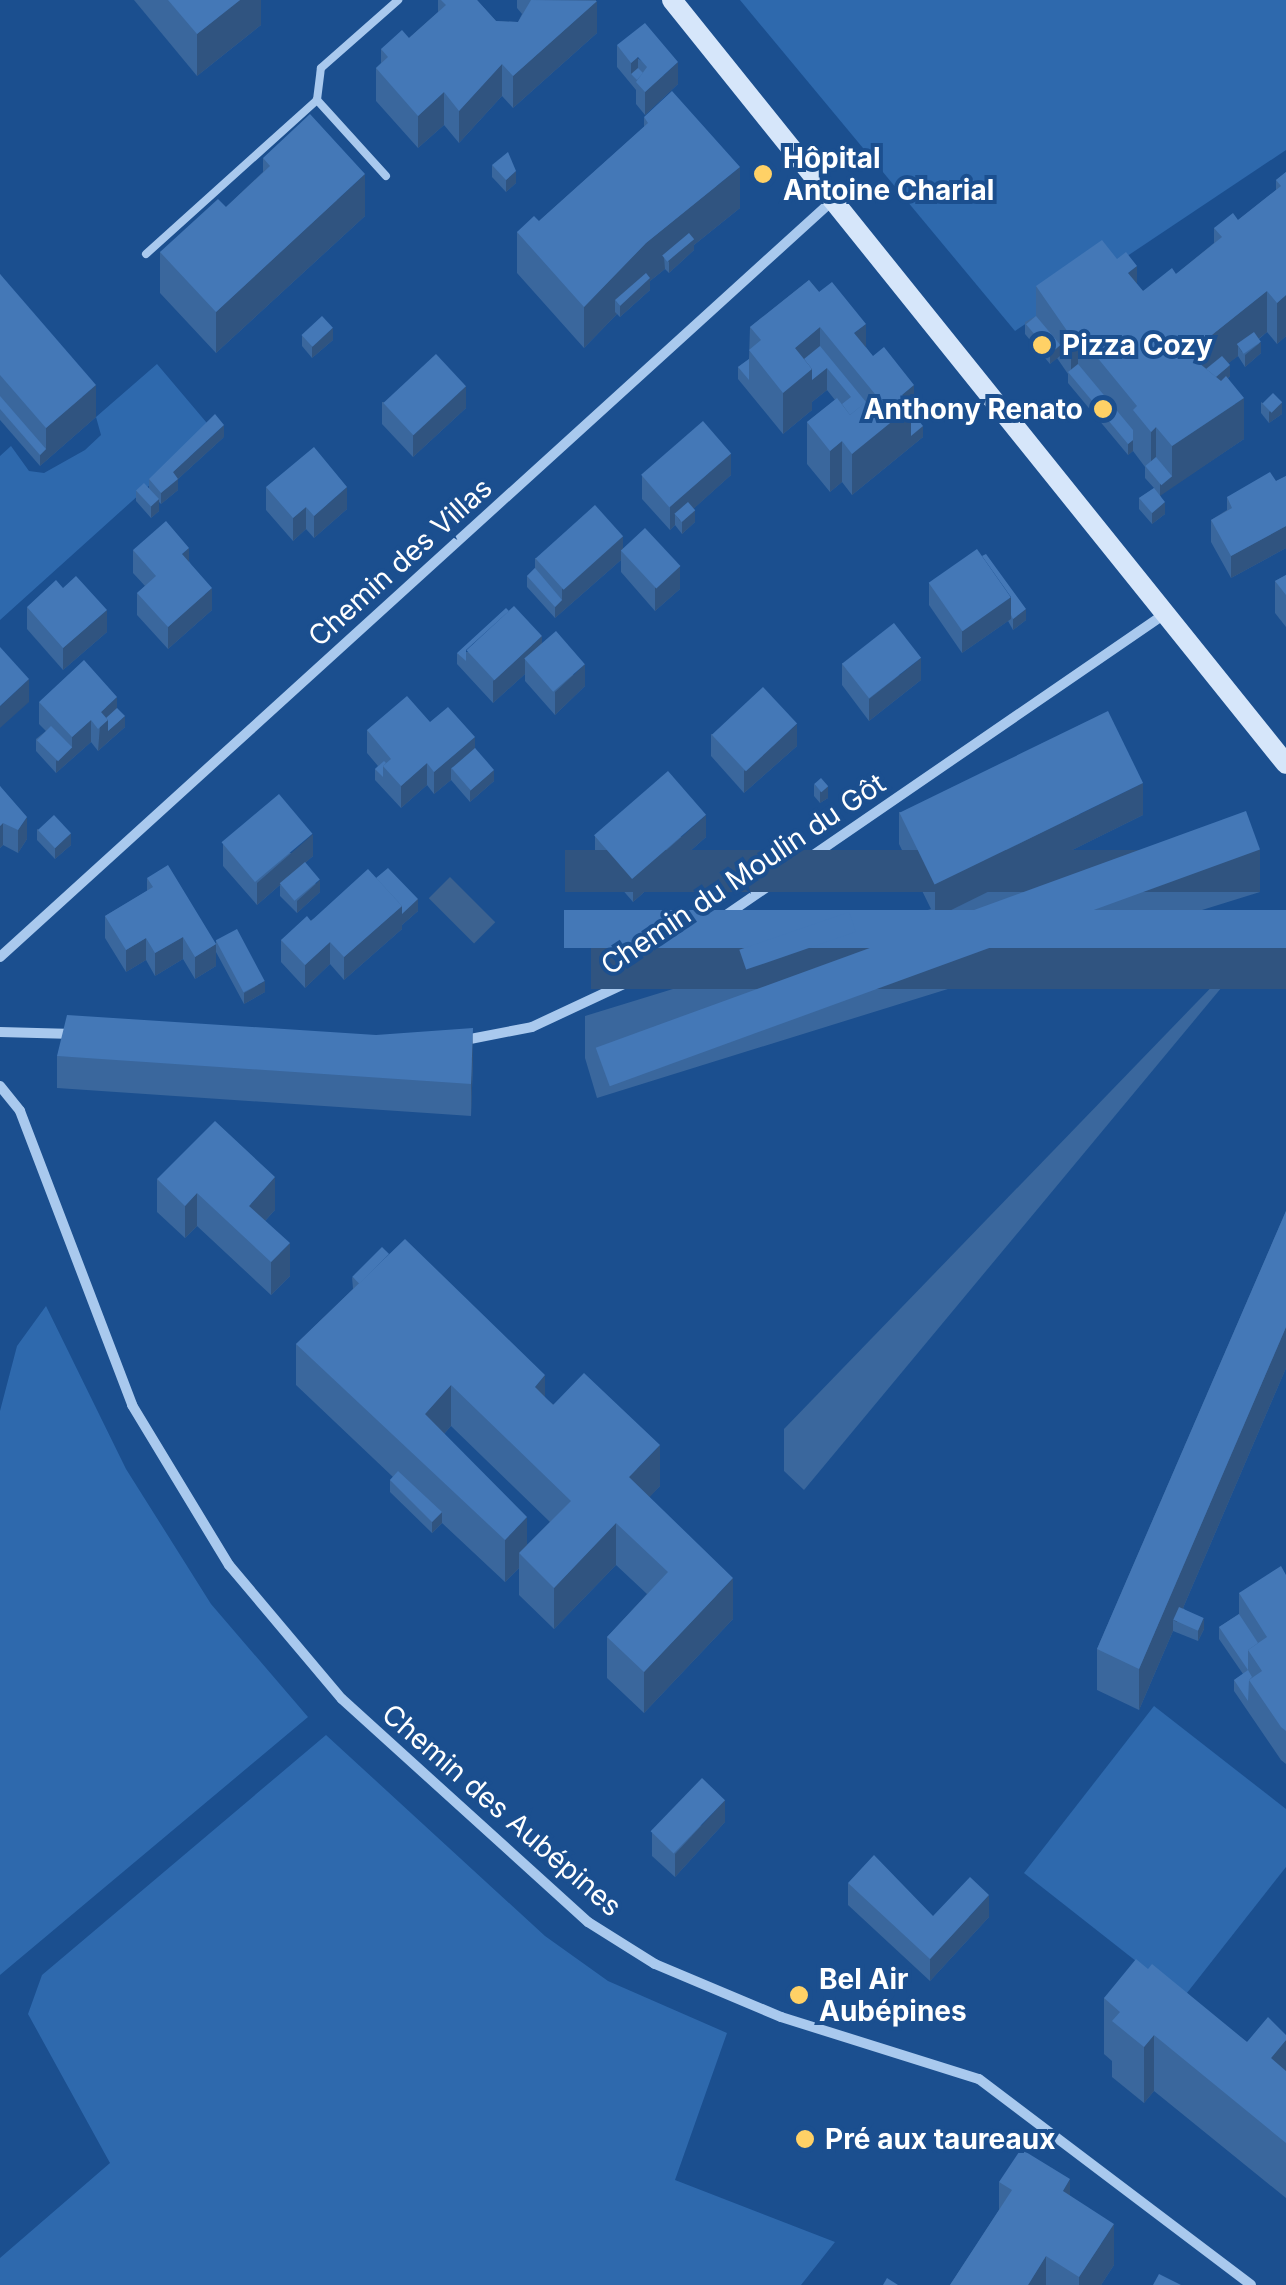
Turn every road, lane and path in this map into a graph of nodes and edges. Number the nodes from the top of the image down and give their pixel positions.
1 (398, 0) edge
2 (672, 0) edge
3 (317, 100) junction
4 (386, 176) dead end
5 (832, 201) junction
6 (146, 254) dead end
7 (1166, 613) junction
8 (1286, 764) edge
9 (0, 957) edge
10 (0, 1032) edge
11 (89, 1035) edge
12 (440, 1046) edge
13 (0, 1086) edge
14 (1251, 2285) edge

1 - 3 lane
2 - 5 main road
3 - 4 lane
3 - 6 lane
5 - 7 main road
5 - 9 street, Chemin des Villas
7 - 8 main road
7 - 12 street, Chemin du Moulin du Gôt
10 - 11 street
13 - 14 street, Chemin des Aubépines

